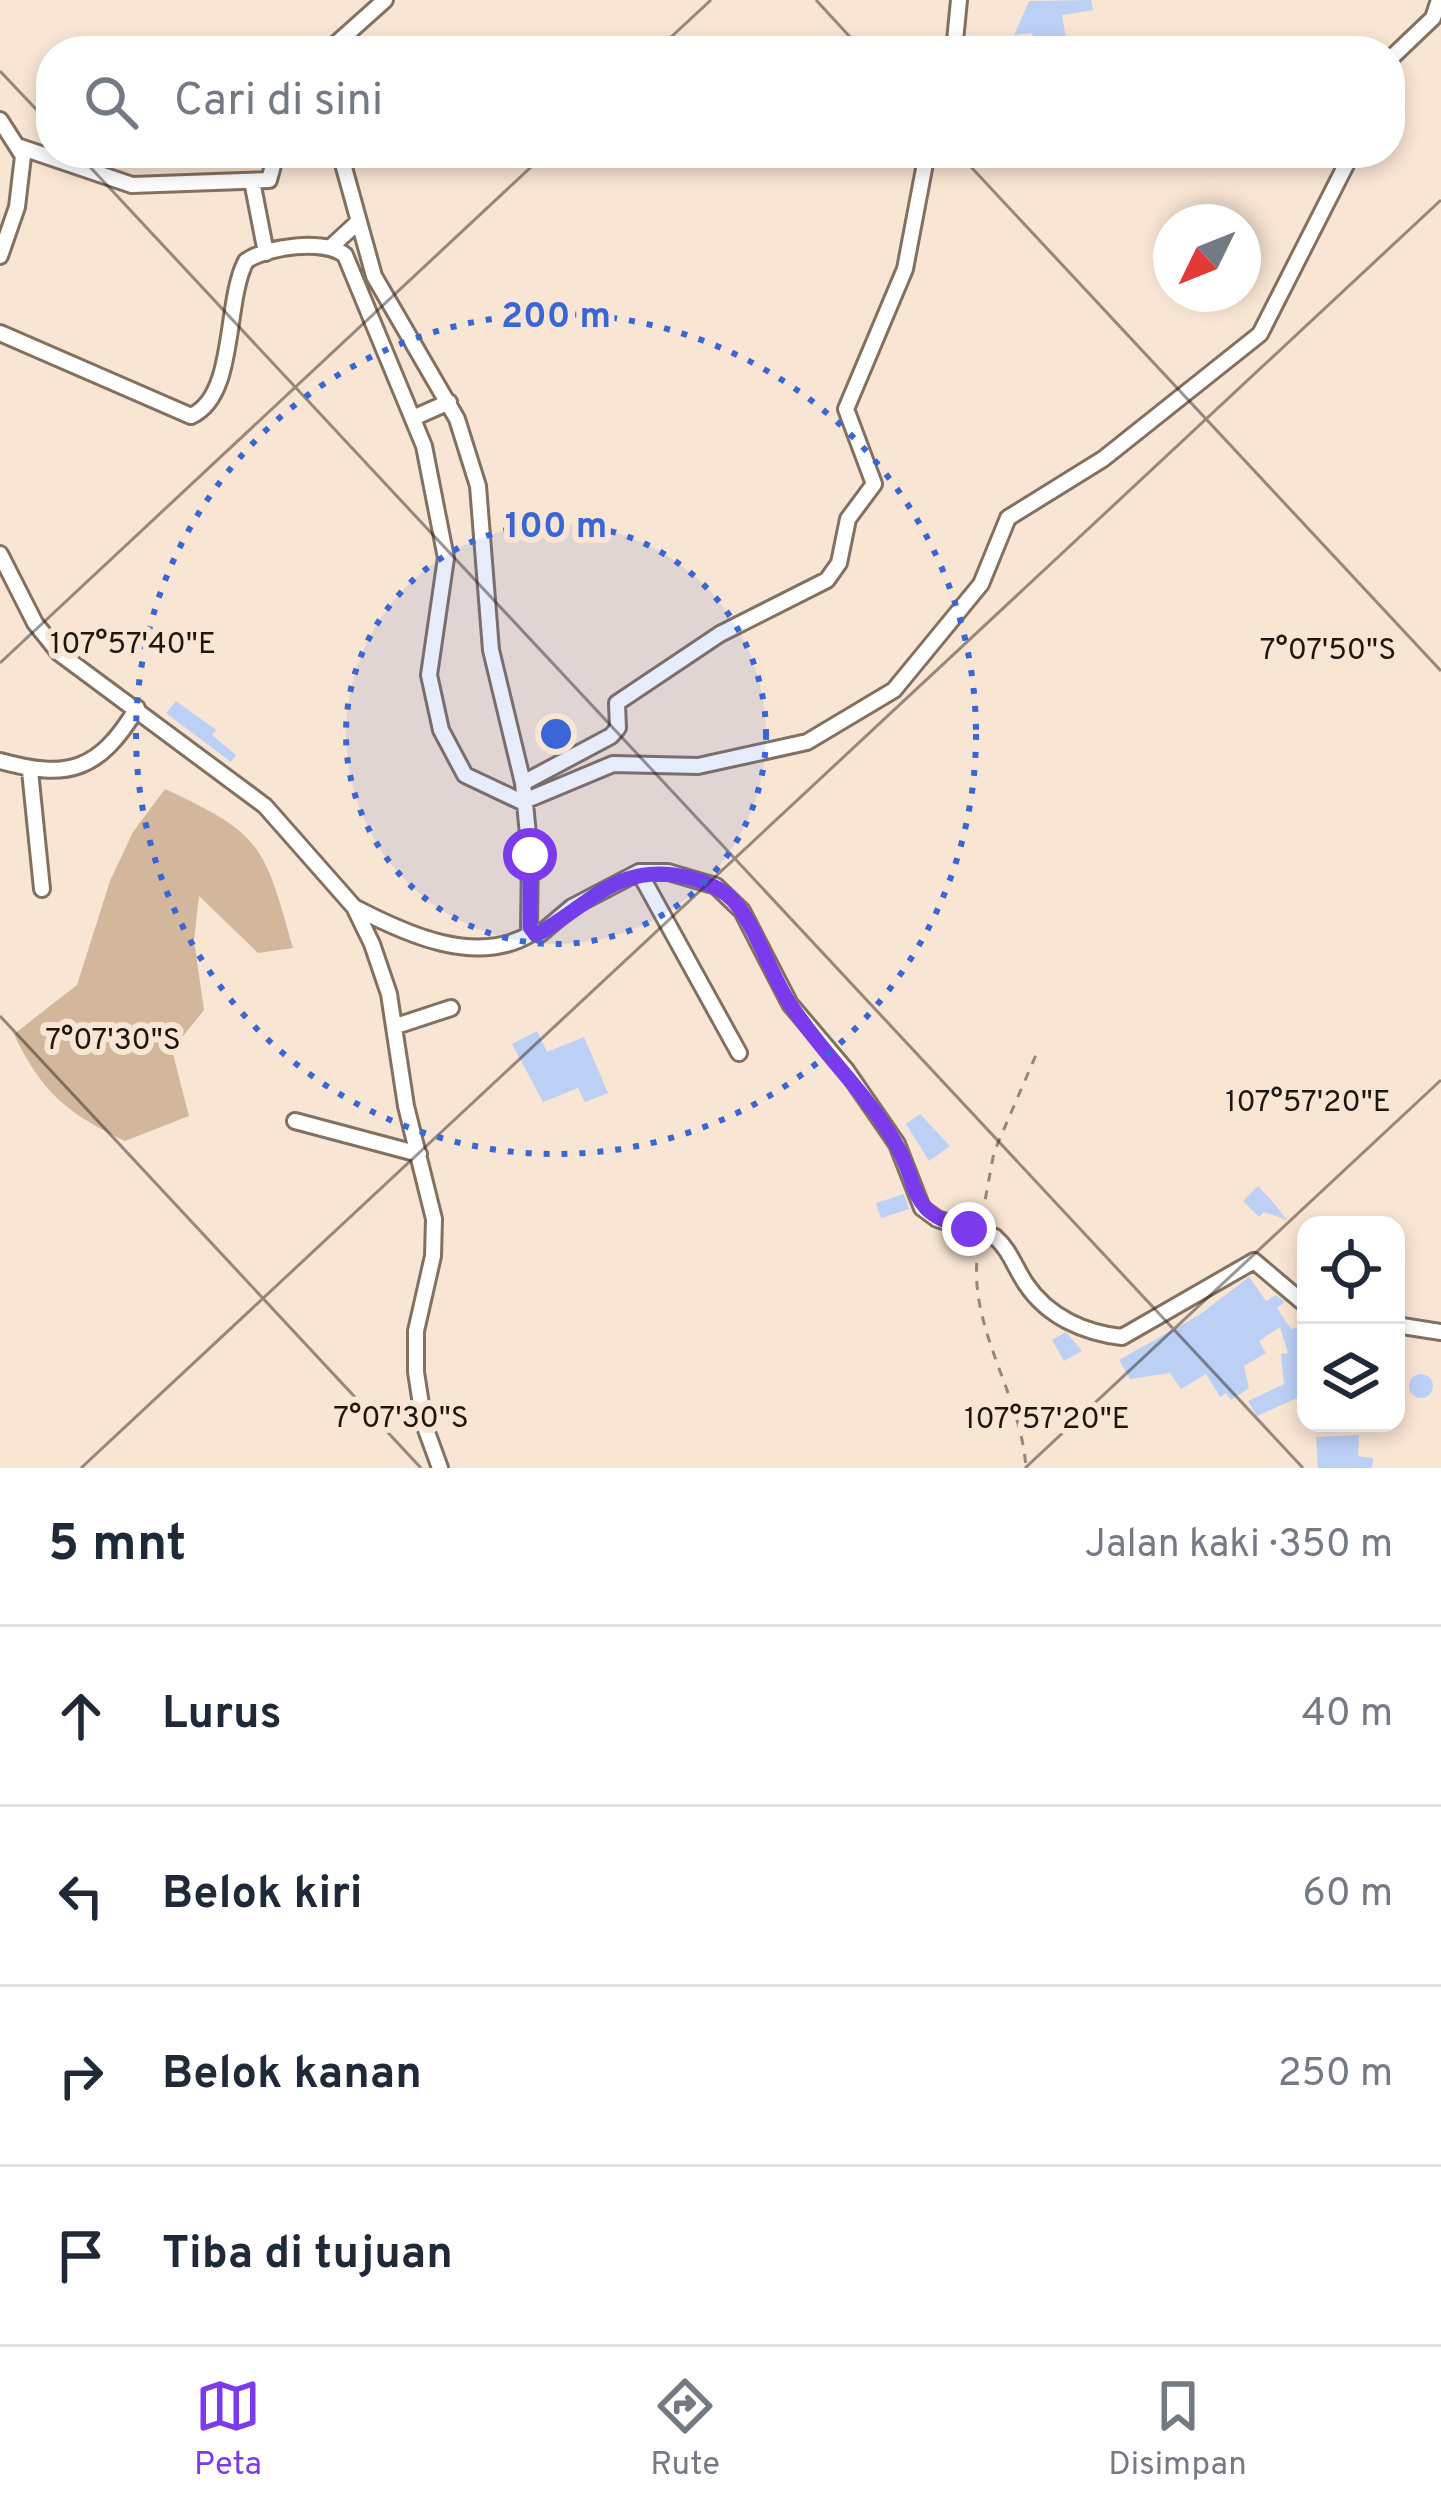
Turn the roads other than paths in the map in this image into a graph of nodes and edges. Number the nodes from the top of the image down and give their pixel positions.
1 (386, 0) edge
2 (959, 0) edge
3 (1438, 0) edge
4 (345, 36) edge
5 (955, 36) edge
6 (1405, 45) edge
7 (0, 120) edge
8 (20, 147) junction
9 (36, 152) edge
10 (82, 168) edge
11 (274, 168) edge
12 (344, 168) edge
13 (924, 168) edge
14 (1344, 168) edge
15 (252, 181) junction
16 (359, 221) junction
17 (332, 246) junction
18 (266, 253) junction
19 (0, 256) edge
20 (0, 333) edge
21 (449, 402) junction
22 (413, 418) junction
23 (0, 554) edge
24 (137, 708) junction
25 (0, 761) edge
26 (30, 771) junction
27 (523, 782) junction
28 (522, 802) junction
29 (639, 872) junction
30 (42, 889) dead end
31 (354, 907) junction
32 (532, 933) junction
33 (451, 1007) dead end
34 (396, 1026) junction
35 (740, 1053) dead end
36 (295, 1121) dead end
37 (419, 1154) junction
38 (1297, 1297) edge
39 (1405, 1326) edge
40 (1441, 1332) edge
41 (440, 1468) edge

1 - 4 street
2 - 5 street
3 - 6 street
7 - 8 street
8 - 9 street
8 - 19 street
10 - 15 street
11 - 15 street
12 - 16 street
13 - 27 street
14 - 28 street
15 - 18 street
16 - 17 street
16 - 21 street
17 - 18 street
17 - 22 street
18 - 20 street
21 - 22 street
21 - 27 street
22 - 28 street
23 - 24 street
24 - 26 street
24 - 31 street
25 - 26 street
26 - 30 street
27 - 28 street
28 - 32 street
29 - 32 street
29 - 35 street
29 - 38 street
31 - 32 street
31 - 34 street
33 - 34 street
34 - 37 street
36 - 37 street
37 - 41 street
39 - 40 street

